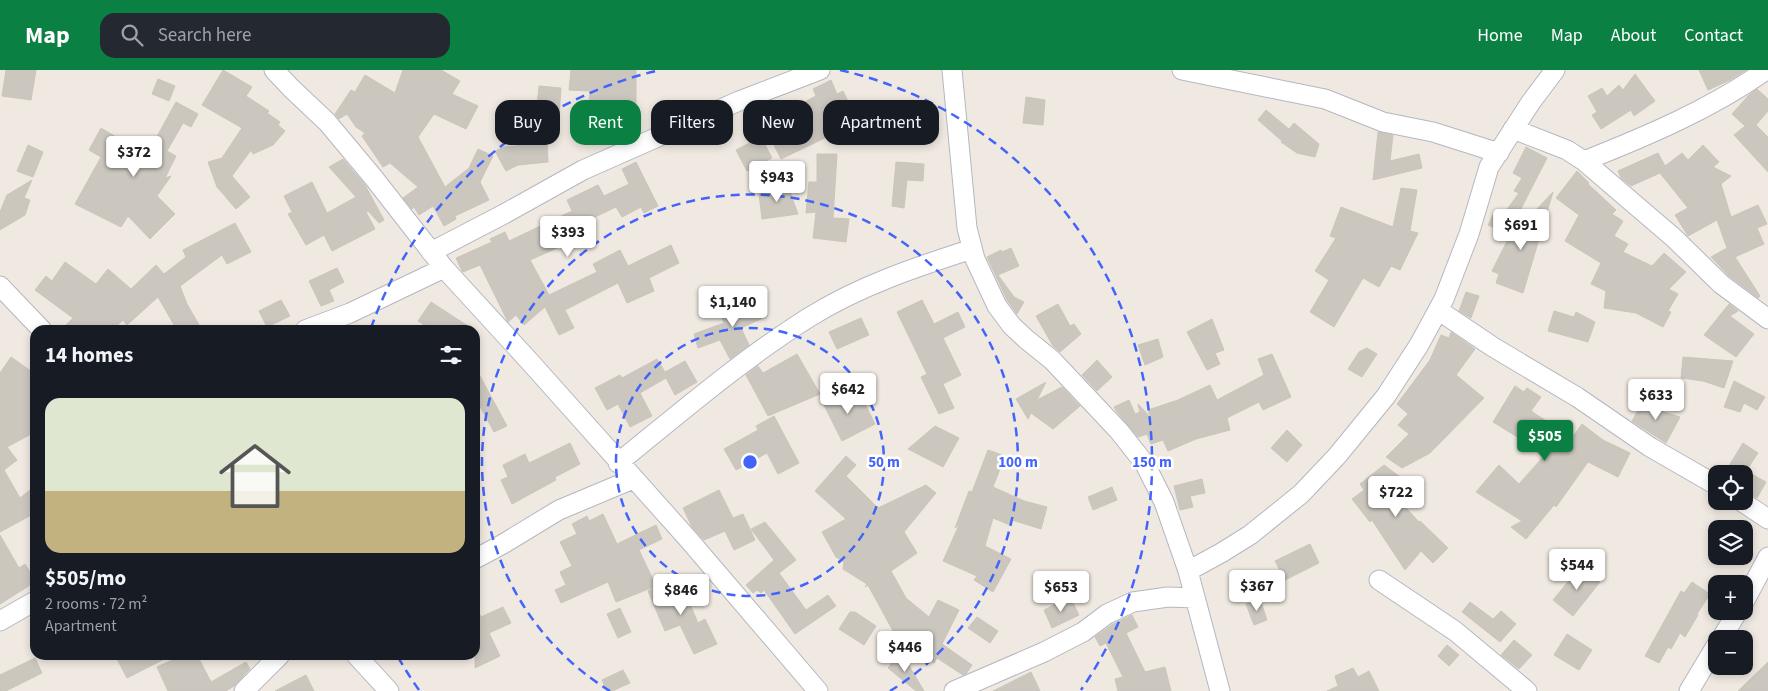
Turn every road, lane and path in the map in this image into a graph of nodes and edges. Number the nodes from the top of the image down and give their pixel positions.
1 (274, 70) edge
2 (820, 70) edge
3 (952, 70) edge
4 (1182, 70) edge
5 (1555, 70) edge
6 (1766, 70) edge
7 (1236, 75) edge
8 (1513, 129) junction
9 (1498, 152) junction
10 (1584, 161) junction
11 (972, 249) junction
12 (431, 252) junction
13 (444, 268) junction
14 (0, 286) edge
15 (1438, 310) junction
16 (1768, 320) edge
17 (37, 325) edge
18 (318, 325) edge
19 (618, 463) junction
20 (633, 479) junction
21 (1708, 480) edge
22 (1753, 509) edge
23 (1768, 519) edge
24 (480, 556) edge
25 (1768, 557) edge
26 (1188, 571) junction
27 (1379, 580) dead end
28 (1753, 585) edge
29 (1195, 598) junction
30 (30, 604) edge
31 (0, 620) edge
32 (1708, 659) edge
33 (275, 660) edge
34 (361, 660) edge
35 (244, 691) edge
36 (390, 691) edge
37 (818, 691) edge
38 (954, 691) edge
39 (1220, 691) edge
40 (1527, 691) edge
41 (1689, 691) edge

1 - 12 street
2 - 12 street
3 - 11 street
4 - 7 street
5 - 8 street
6 - 10 street
7 - 9 street
8 - 9 street
8 - 10 street
9 - 15 street
10 - 16 street
11 - 19 street
11 - 26 street
12 - 13 street
13 - 18 street
13 - 19 street
14 - 17 street
15 - 21 street
15 - 26 street
19 - 20 street
20 - 24 street
20 - 37 street
22 - 23 street
25 - 28 street
26 - 29 street
27 - 40 street
29 - 38 street
29 - 39 street
30 - 31 street
32 - 41 street
33 - 35 street
34 - 36 street

